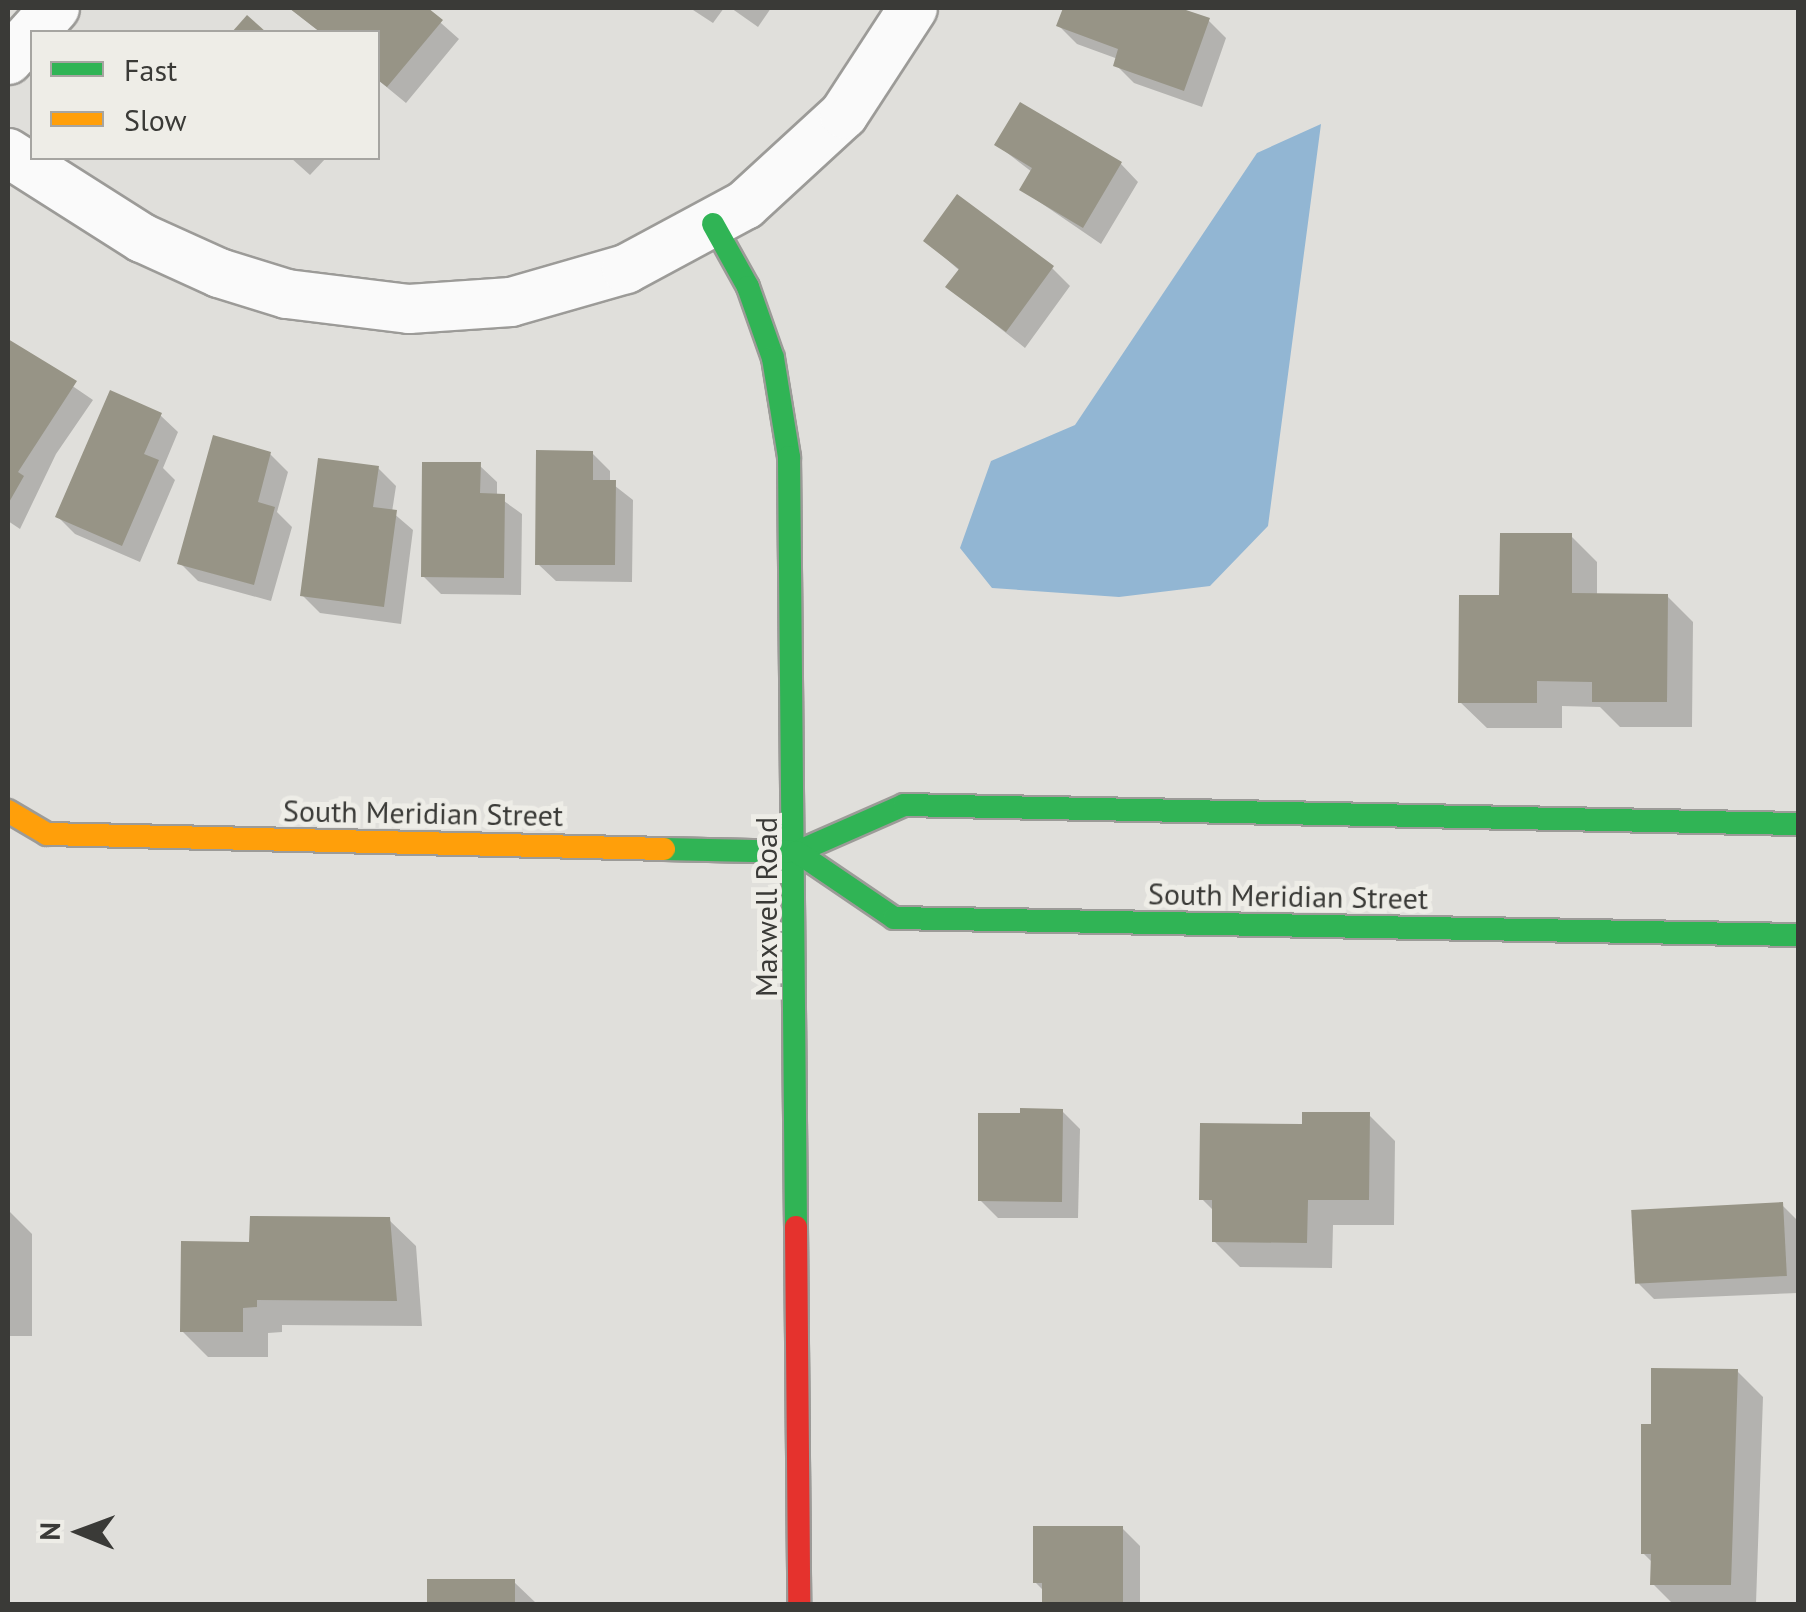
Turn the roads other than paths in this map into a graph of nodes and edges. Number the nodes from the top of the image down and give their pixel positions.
1 (55, 8) edge
2 (913, 8) edge
3 (35, 30) edge
4 (30, 36) edge
5 (8, 60) edge
6 (8, 153) edge
7 (714, 224) junction
8 (8, 812) edge
9 (1798, 824) edge
10 (47, 834) junction
11 (21, 849) dead end
12 (796, 852) junction
13 (1798, 935) edge
14 (798, 1604) edge

1 - 3 street
2 - 7 street
4 - 5 street
6 - 7 street
7 - 12 main road, Maxwell Road
8 - 10 main road, South Meridian Street
9 - 12 main road, South Meridian Street
10 - 11 main road
10 - 12 main road, South Meridian Street
12 - 13 main road, South Meridian Street
12 - 14 main road, Maxwell Road

